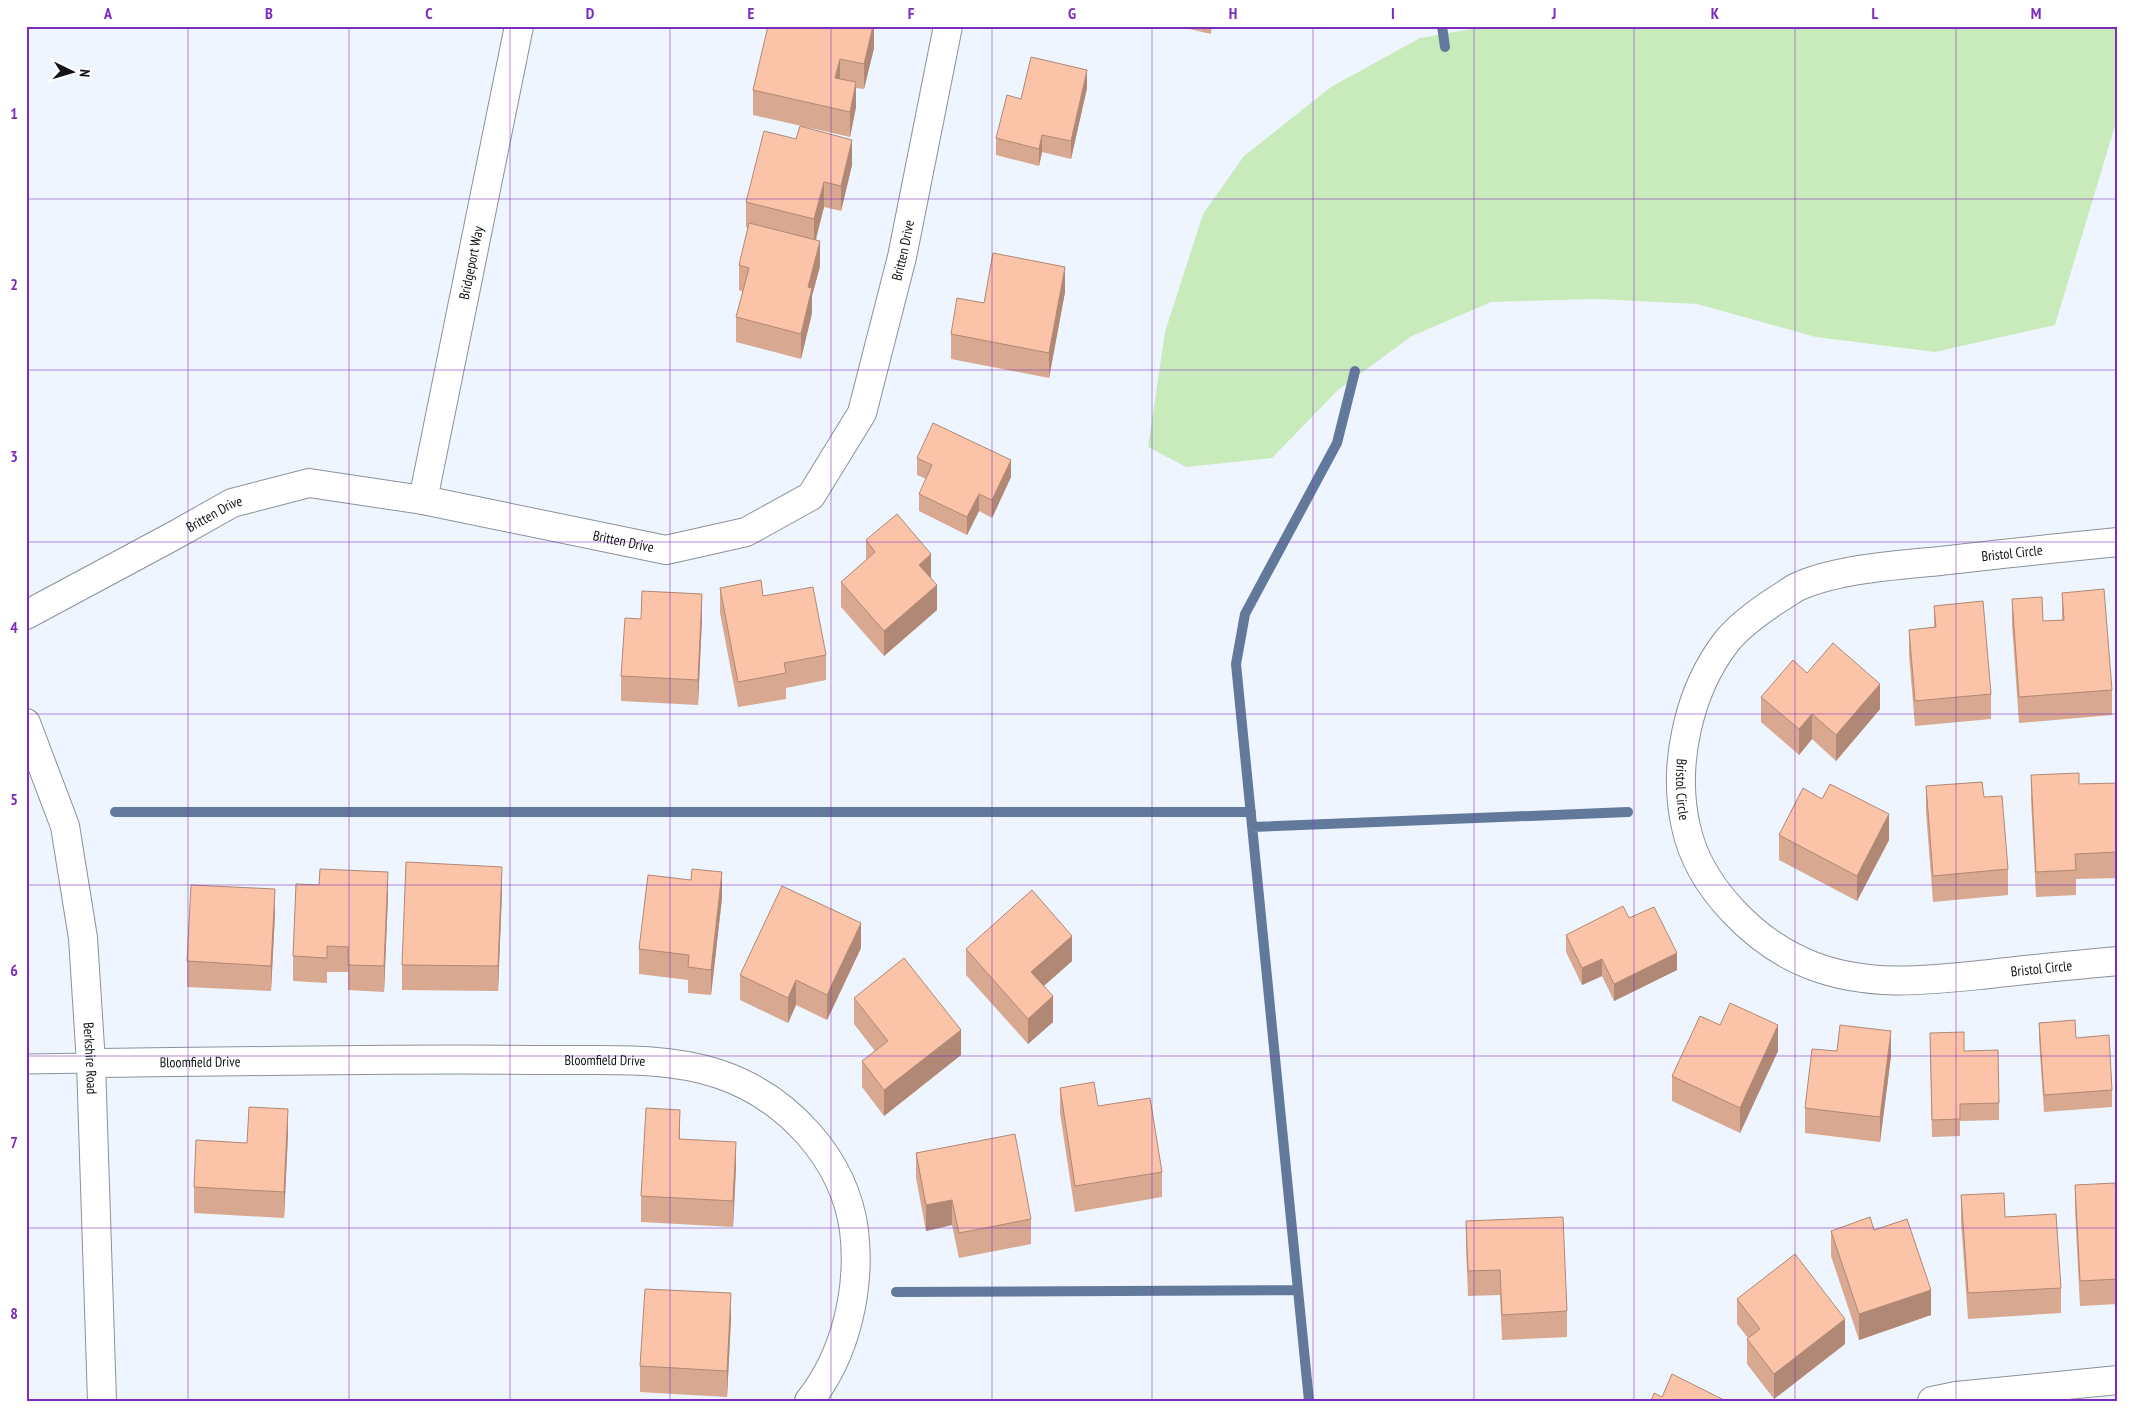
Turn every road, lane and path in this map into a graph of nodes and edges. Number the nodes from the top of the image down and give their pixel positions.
1 (519, 26) edge
2 (948, 26) edge
3 (423, 500) junction
4 (2118, 542) edge
5 (26, 615) edge
6 (26, 724) edge
7 (2118, 961) edge
8 (92, 1063) junction
9 (26, 1064) edge
10 (2118, 1380) edge
11 (102, 1401) edge
12 (809, 1401) edge
13 (1932, 1401) edge

1 - 3 street, Bridgeport Way
2 - 3 street, Britten Drive
3 - 5 street, Britten Drive
4 - 7 street, Bristol Circle
6 - 8 street, Berkshire Road
8 - 9 lane
8 - 11 street, Berkshire Road
8 - 12 street, Bloomfield Drive
10 - 13 street

